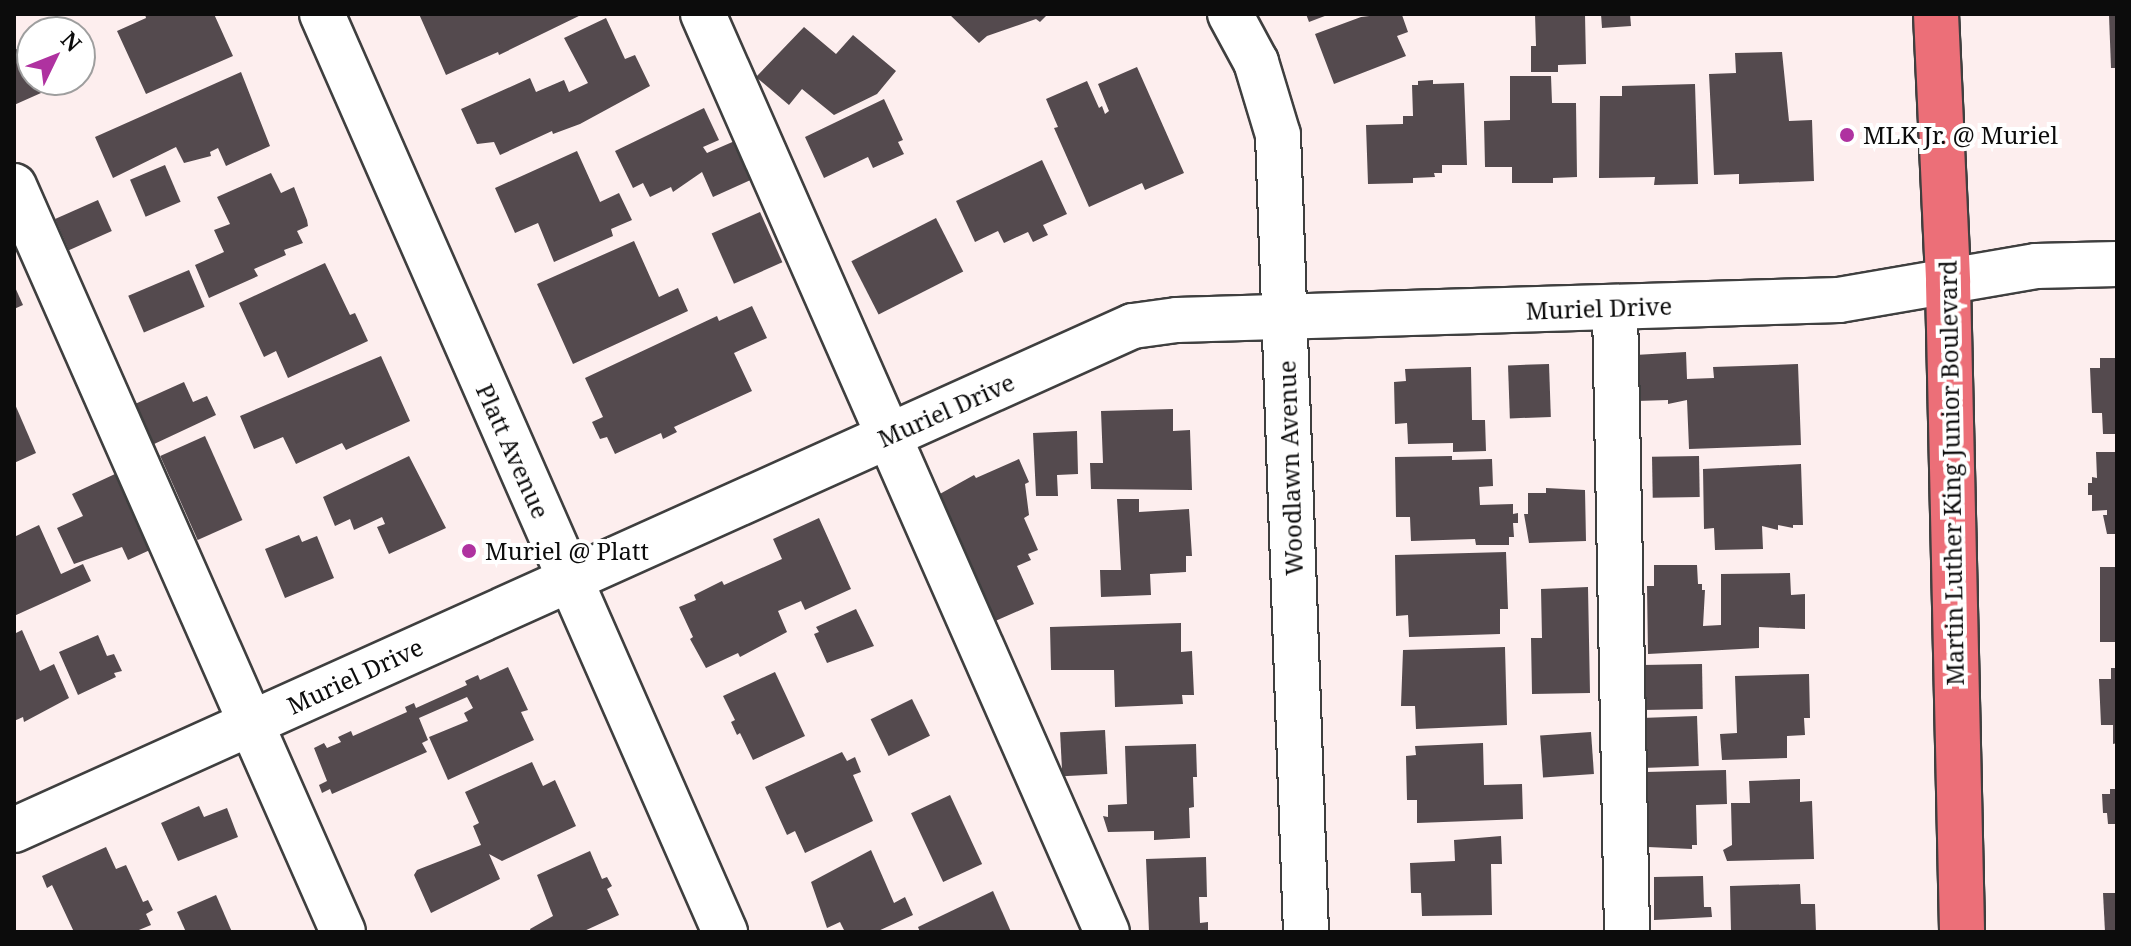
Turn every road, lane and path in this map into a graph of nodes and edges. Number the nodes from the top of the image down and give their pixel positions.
1 (322, 14) edge
2 (703, 14) edge
3 (1230, 14) edge
4 (1936, 14) edge
5 (14, 186) edge
6 (2117, 264) edge
7 (1948, 283) junction
8 (1615, 308) junction
9 (1285, 317) junction
10 (889, 436) junction
11 (569, 578) junction
12 (251, 724) junction
13 (14, 830) edge
14 (343, 932) edge
15 (725, 932) edge
16 (1107, 932) edge
17 (1306, 932) edge
18 (1627, 932) edge
19 (1962, 932) edge

1 - 11 street, Platt Avenue
2 - 10 street
3 - 9 street, Woodlawn Avenue
4 - 7 main road, Martin Luther King Junior Boulevard
5 - 12 street
6 - 7 street, Muriel Drive
7 - 8 street, Muriel Drive
7 - 19 main road, Martin Luther King Junior Boulevard
8 - 9 street, Muriel Drive
8 - 18 street
9 - 10 street, Muriel Drive
9 - 17 street, Woodlawn Avenue
10 - 11 street, Muriel Drive
10 - 16 street
11 - 12 street, Muriel Drive
11 - 15 street, Platt Avenue
12 - 13 street, Muriel Drive
12 - 14 street

